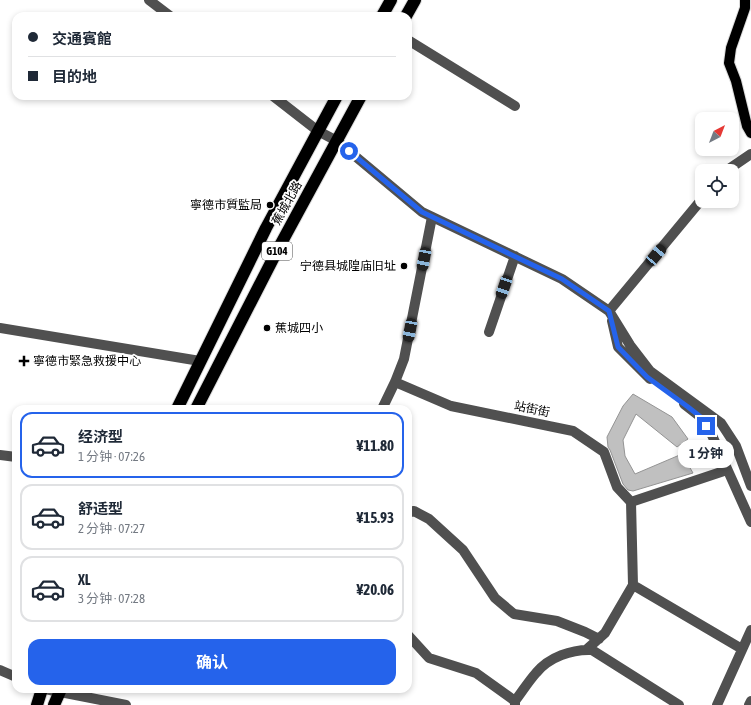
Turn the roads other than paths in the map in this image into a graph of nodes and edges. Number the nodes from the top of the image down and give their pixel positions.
1 (149, 0) edge
2 (391, 0) edge
3 (415, 0) edge
4 (745, 0) edge
5 (165, 12) edge
6 (384, 12) edge
7 (408, 12) edge
8 (412, 42) edge
9 (278, 100) edge
10 (336, 100) edge
11 (359, 100) edge
12 (515, 106) dead end
13 (318, 131) junction
14 (751, 133) edge
15 (337, 141) junction
16 (751, 154) edge
17 (736, 164) edge
18 (695, 207) edge
19 (432, 217) junction
20 (515, 256) junction
21 (609, 311) junction
22 (0, 328) edge
23 (489, 332) dead end
24 (200, 361) junction
25 (395, 382) junction
26 (179, 405) edge
27 (198, 405) edge
28 (384, 405) edge
29 (0, 455) edge
30 (12, 457) edge
31 (727, 470) junction
32 (751, 486) edge
33 (631, 502) junction
34 (412, 511) edge
35 (751, 522) edge
36 (633, 585) junction
37 (751, 630) edge
38 (412, 639) edge
39 (599, 639) junction
40 (742, 649) junction
41 (586, 650) junction
42 (0, 670) edge
43 (12, 675) edge
44 (42, 693) edge
45 (59, 693) edge
46 (69, 693) edge
47 (751, 701) edge
48 (515, 703) edge
49 (37, 705) edge
50 (54, 705) edge
51 (126, 705) edge
52 (680, 705) edge
53 (717, 705) edge
54 (749, 705) edge

1 - 5 street
2 - 6 highway
3 - 7 highway
4 - 14 main road
8 - 12 street
9 - 13 street
10 - 13 highway, 蕉城北路 / G104
11 - 15 highway, 蕉城北路 / G104
13 - 15 street
13 - 24 highway, 蕉城北路 / G104
15 - 19 street
15 - 27 highway, 蕉城北路 / G104
16 - 17 street
18 - 21 street
19 - 20 street
19 - 25 street
20 - 21 street
20 - 23 street
21 - 31 street
21 - 32 street
22 - 24 street
24 - 26 highway, 蕉城北路 / G104
25 - 28 street
25 - 33 street, 站街街
29 - 30 street
31 - 33 street
31 - 35 street
33 - 36 street
34 - 39 street
36 - 39 street
36 - 40 street
37 - 40 street
38 - 48 street
39 - 41 street
40 - 53 street
41 - 48 street
41 - 52 street
42 - 43 street
44 - 49 highway
45 - 50 highway
46 - 51 street
47 - 54 street

